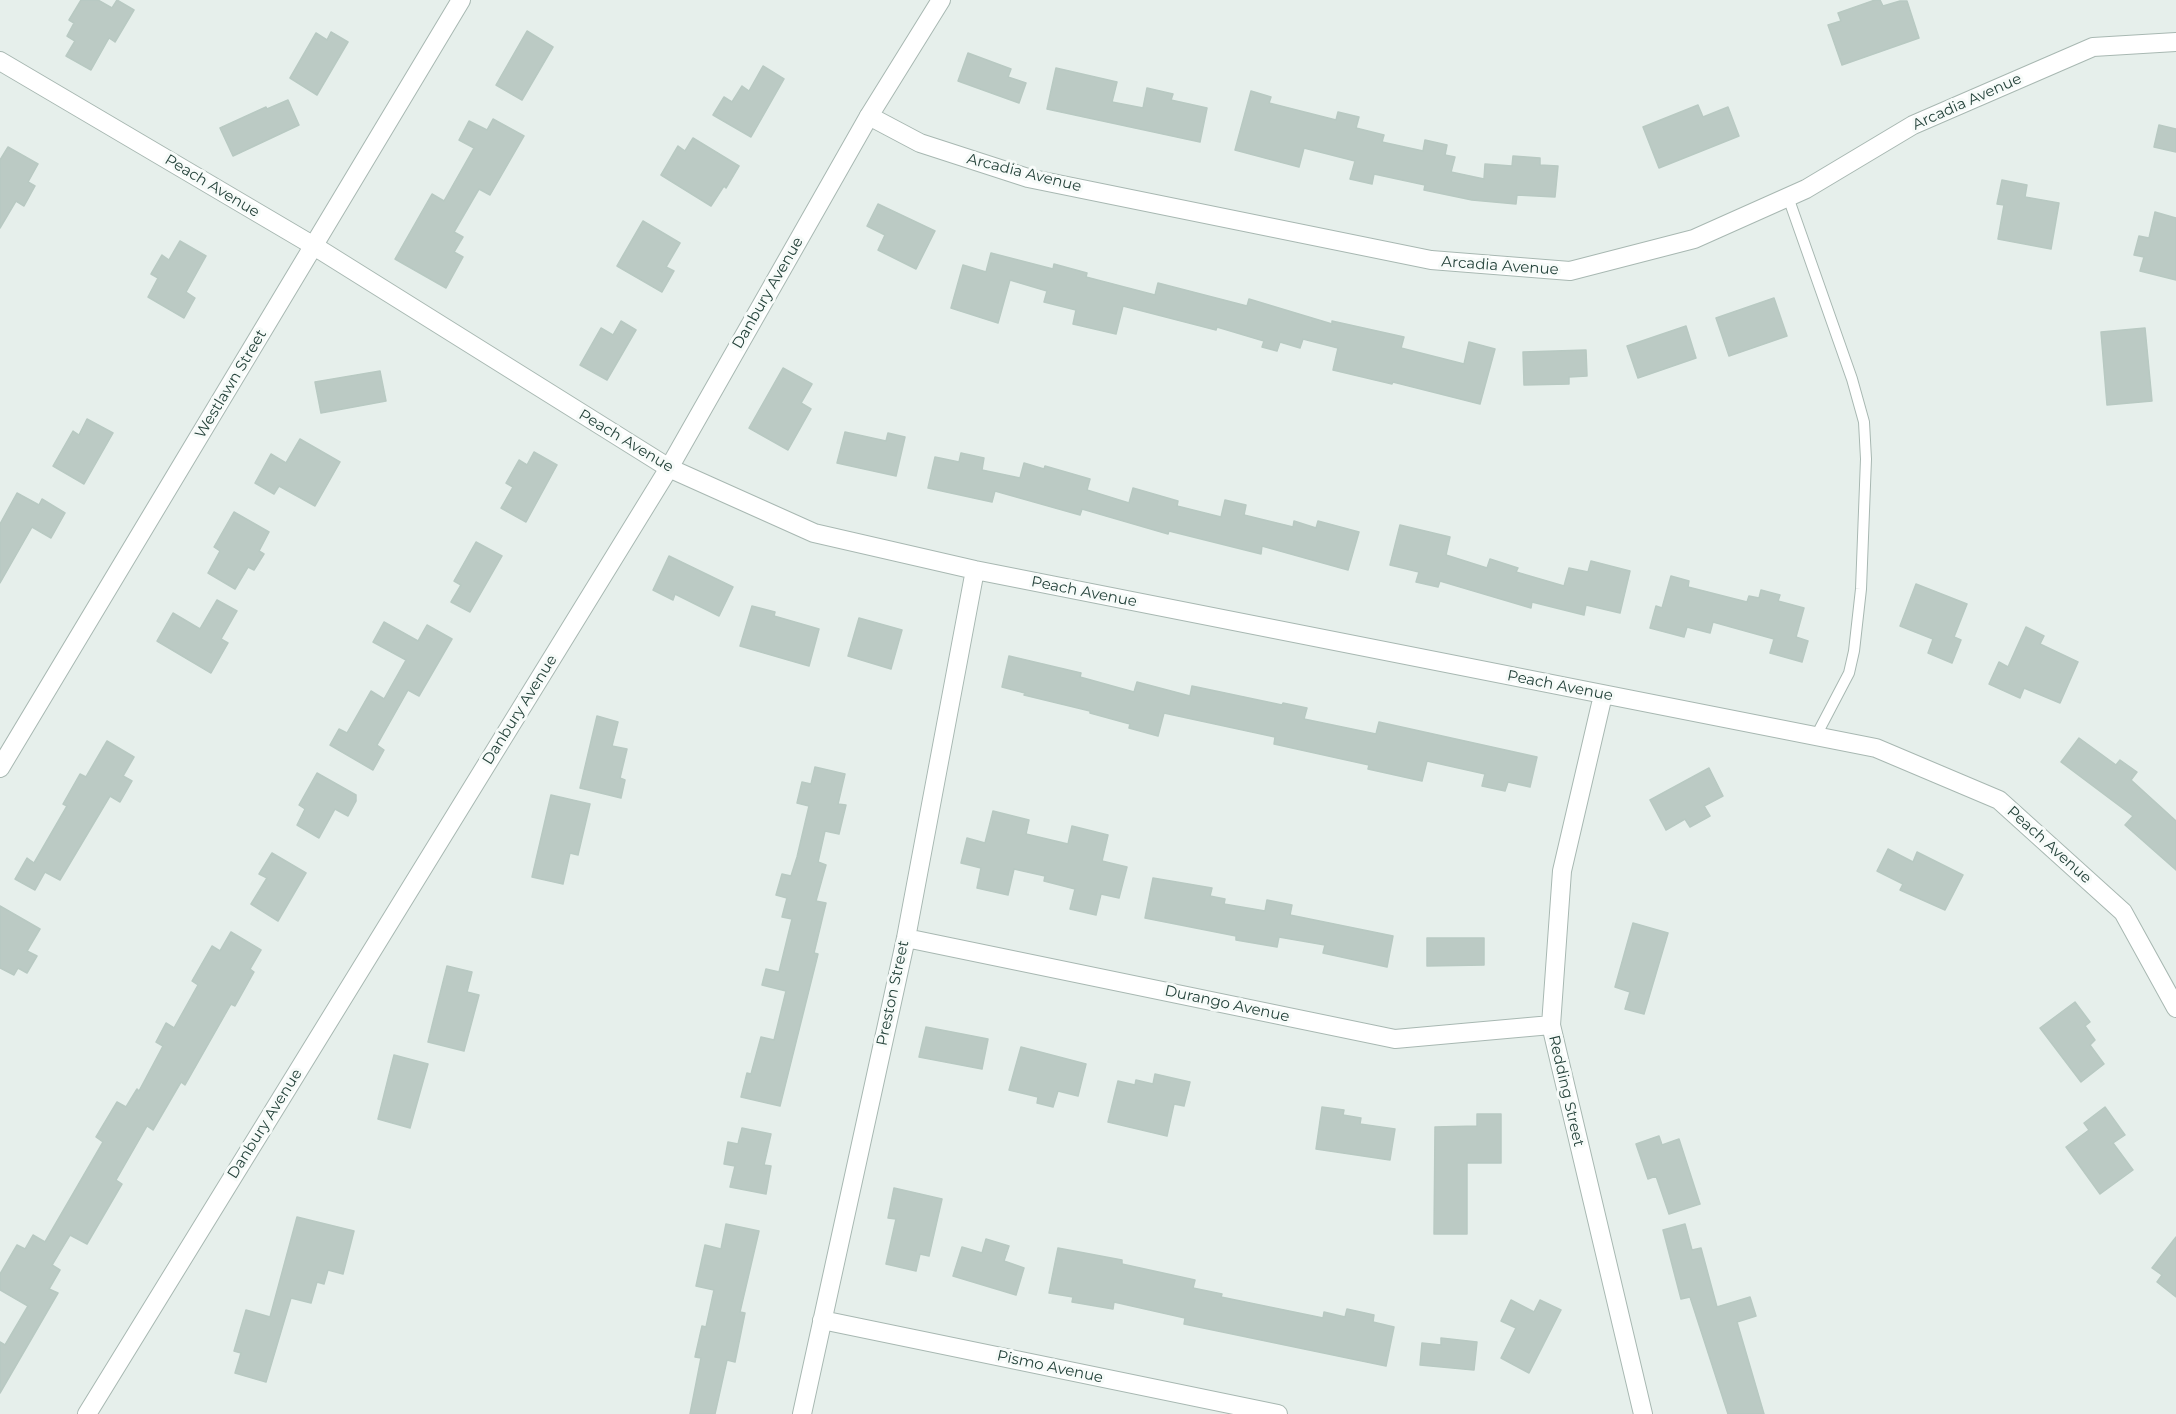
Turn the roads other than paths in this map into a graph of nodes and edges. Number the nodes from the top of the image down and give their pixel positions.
1 (461, 0) edge
2 (941, 0) edge
3 (2176, 42) edge
4 (0, 61) edge
5 (868, 116) junction
6 (1788, 198) junction
7 (314, 246) junction
8 (669, 468) junction
9 (975, 570) junction
10 (1602, 695) junction
11 (1816, 736) junction
12 (0, 768) edge
13 (906, 938) junction
14 (2176, 1008) edge
15 (1551, 1025) junction
16 (822, 1320) junction
17 (87, 1414) edge
18 (802, 1414) edge
19 (1278, 1414) edge
20 (1643, 1414) edge

1 - 7 street, Westlawn Street
2 - 5 street, Danbury Avenue
3 - 6 street, Arcadia Avenue
4 - 7 street, Peach Avenue
5 - 6 street, Arcadia Avenue
5 - 8 street, Danbury Avenue
6 - 11 lane
7 - 8 street, Peach Avenue
7 - 12 street, Westlawn Street
8 - 9 street, Peach Avenue
8 - 17 street, Danbury Avenue
9 - 10 street, Peach Avenue
9 - 13 street, Preston Street
10 - 11 street, Peach Avenue
10 - 15 street, Redding Street
11 - 14 street, Peach Avenue
13 - 15 street, Durango Avenue
13 - 16 street, Preston Street
15 - 20 street, Redding Street
16 - 18 street, Preston Street
16 - 19 street, Pismo Avenue

